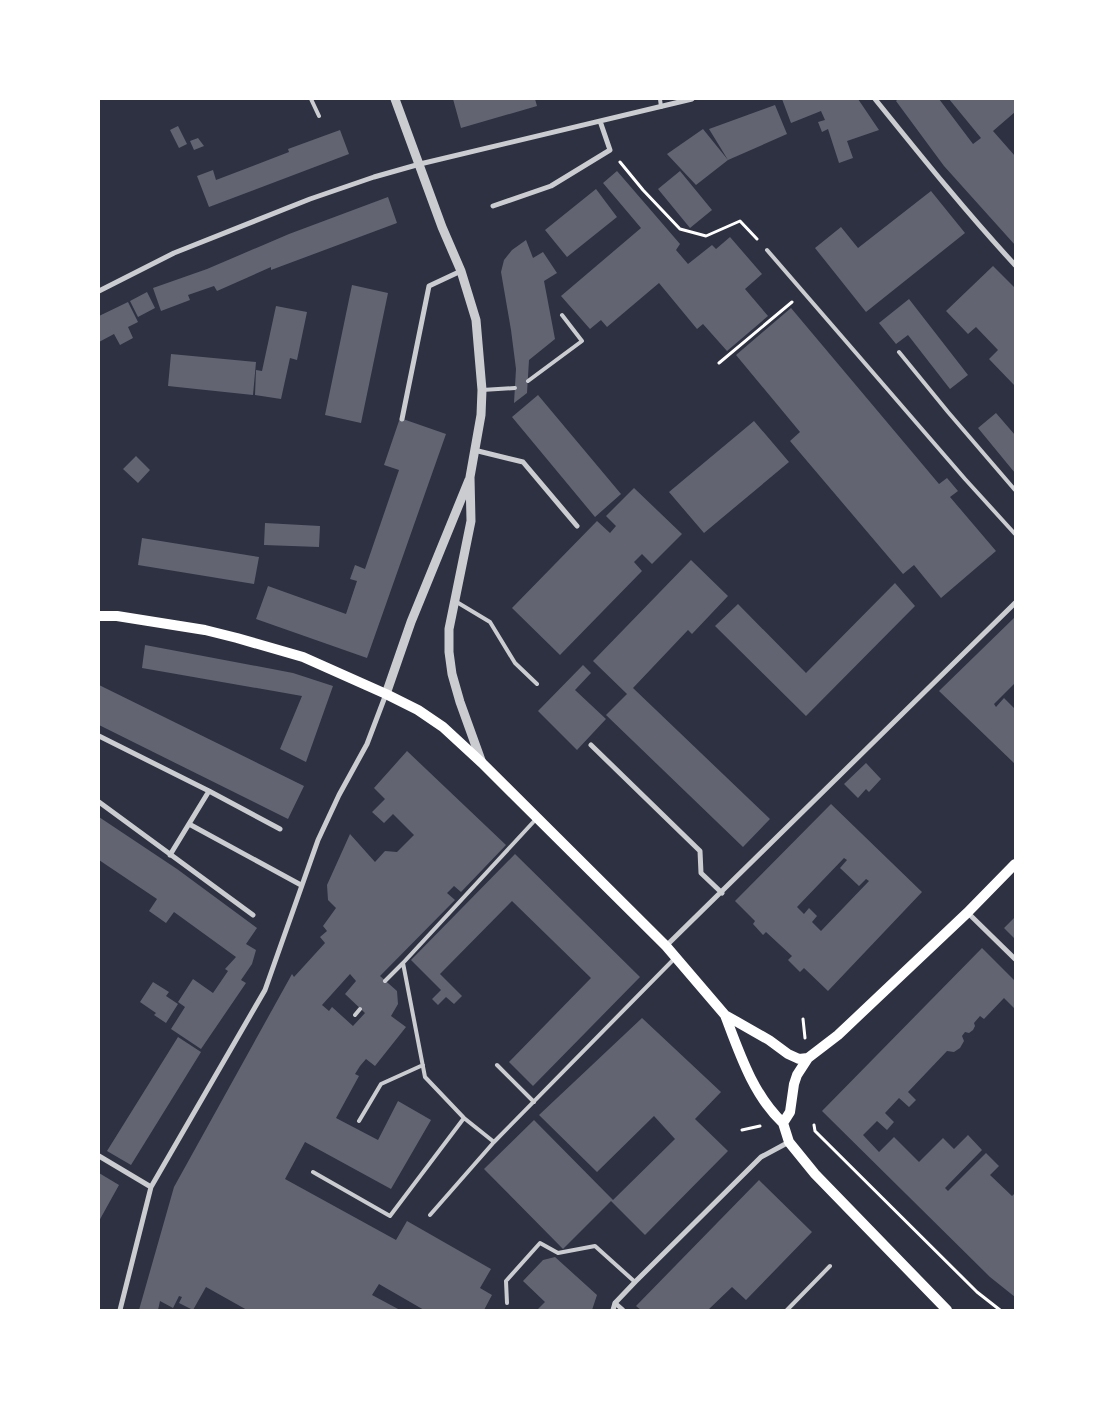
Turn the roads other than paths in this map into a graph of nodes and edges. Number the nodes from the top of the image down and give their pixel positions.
1 (311, 99) edge
2 (395, 99) edge
3 (660, 99) edge
4 (692, 99) edge
5 (876, 99) edge
6 (661, 107) junction
7 (319, 116) dead end
8 (600, 121) junction
9 (420, 164) junction
10 (492, 206) dead end
11 (767, 250) road end
12 (1015, 266) edge
13 (461, 271) junction
14 (99, 291) edge
15 (562, 315) dead end
16 (899, 352) dead end
17 (528, 381) dead end
18 (515, 388) dead end
19 (482, 390) junction
20 (402, 419) dead end
21 (474, 450) junction
22 (470, 477) junction
23 (1015, 490) edge
24 (577, 526) dead end
25 (1015, 534) edge
26 (454, 601) junction
27 (1015, 602) edge
28 (99, 616) edge
29 (537, 684) dead end
30 (386, 694) junction
31 (99, 736) edge
32 (591, 745) dead end
33 (482, 763) junction
34 (209, 791) junction
35 (99, 802) edge
36 (537, 818) junction
37 (189, 824) junction
38 (280, 829) dead end
39 (170, 855) junction
40 (1015, 864) edge
41 (301, 885) junction
42 (722, 892) junction
43 (967, 913) junction
44 (253, 915) dead end
45 (666, 946) junction
46 (676, 957) junction
47 (1015, 959) edge
48 (403, 963) junction
49 (386, 981) dead end
50 (360, 1009) dead end
51 (355, 1015) dead end
52 (725, 1015) junction
53 (808, 1058) junction
54 (422, 1065) junction
55 (497, 1065) dead end
56 (534, 1102) junction
57 (464, 1118) junction
58 (359, 1121) dead end
59 (783, 1122) junction
60 (494, 1142) junction
61 (789, 1142) junction
62 (99, 1156) edge
63 (313, 1172) dead end
64 (151, 1187) junction
65 (430, 1215) dead end
66 (830, 1266) dead end
67 (635, 1282) junction
68 (508, 1303) dead end
69 (615, 1303) junction
70 (120, 1310) edge
71 (613, 1310) edge
72 (623, 1310) edge
73 (787, 1310) edge
74 (947, 1310) edge

1 - 7 lane
2 - 9 street
3 - 6 lane
4 - 6 street
5 - 12 street
6 - 8 street
8 - 9 street
8 - 10 street
9 - 13 street
9 - 14 street
11 - 25 lane
13 - 19 street
13 - 20 street
15 - 17 lane
16 - 23 lane
18 - 19 lane
19 - 21 street
21 - 22 street
21 - 24 street
22 - 26 street
22 - 30 street
26 - 29 lane
26 - 33 street
27 - 42 street
28 - 30 main road
30 - 33 main road
30 - 41 street
31 - 34 street
32 - 42 street
33 - 36 main road
34 - 37 street
34 - 38 street
35 - 39 street
36 - 45 main road
36 - 48 lane
37 - 39 street
37 - 41 street
39 - 44 street
40 - 43 main road
41 - 64 street
42 - 45 street
43 - 47 street
43 - 53 main road
45 - 46 main road
46 - 52 main road
46 - 56 lane
48 - 49 lane
48 - 54 lane
50 - 51 lane
52 - 53 main road
52 - 59 main road
53 - 59 main road
54 - 57 lane
54 - 58 lane
55 - 56 lane
56 - 60 lane
57 - 60 lane
57 - 63 lane
59 - 61 main road
60 - 65 lane
61 - 67 street
61 - 74 main road
62 - 64 street
64 - 70 street
66 - 73 lane
67 - 68 lane
67 - 69 street
69 - 71 street
69 - 72 street

